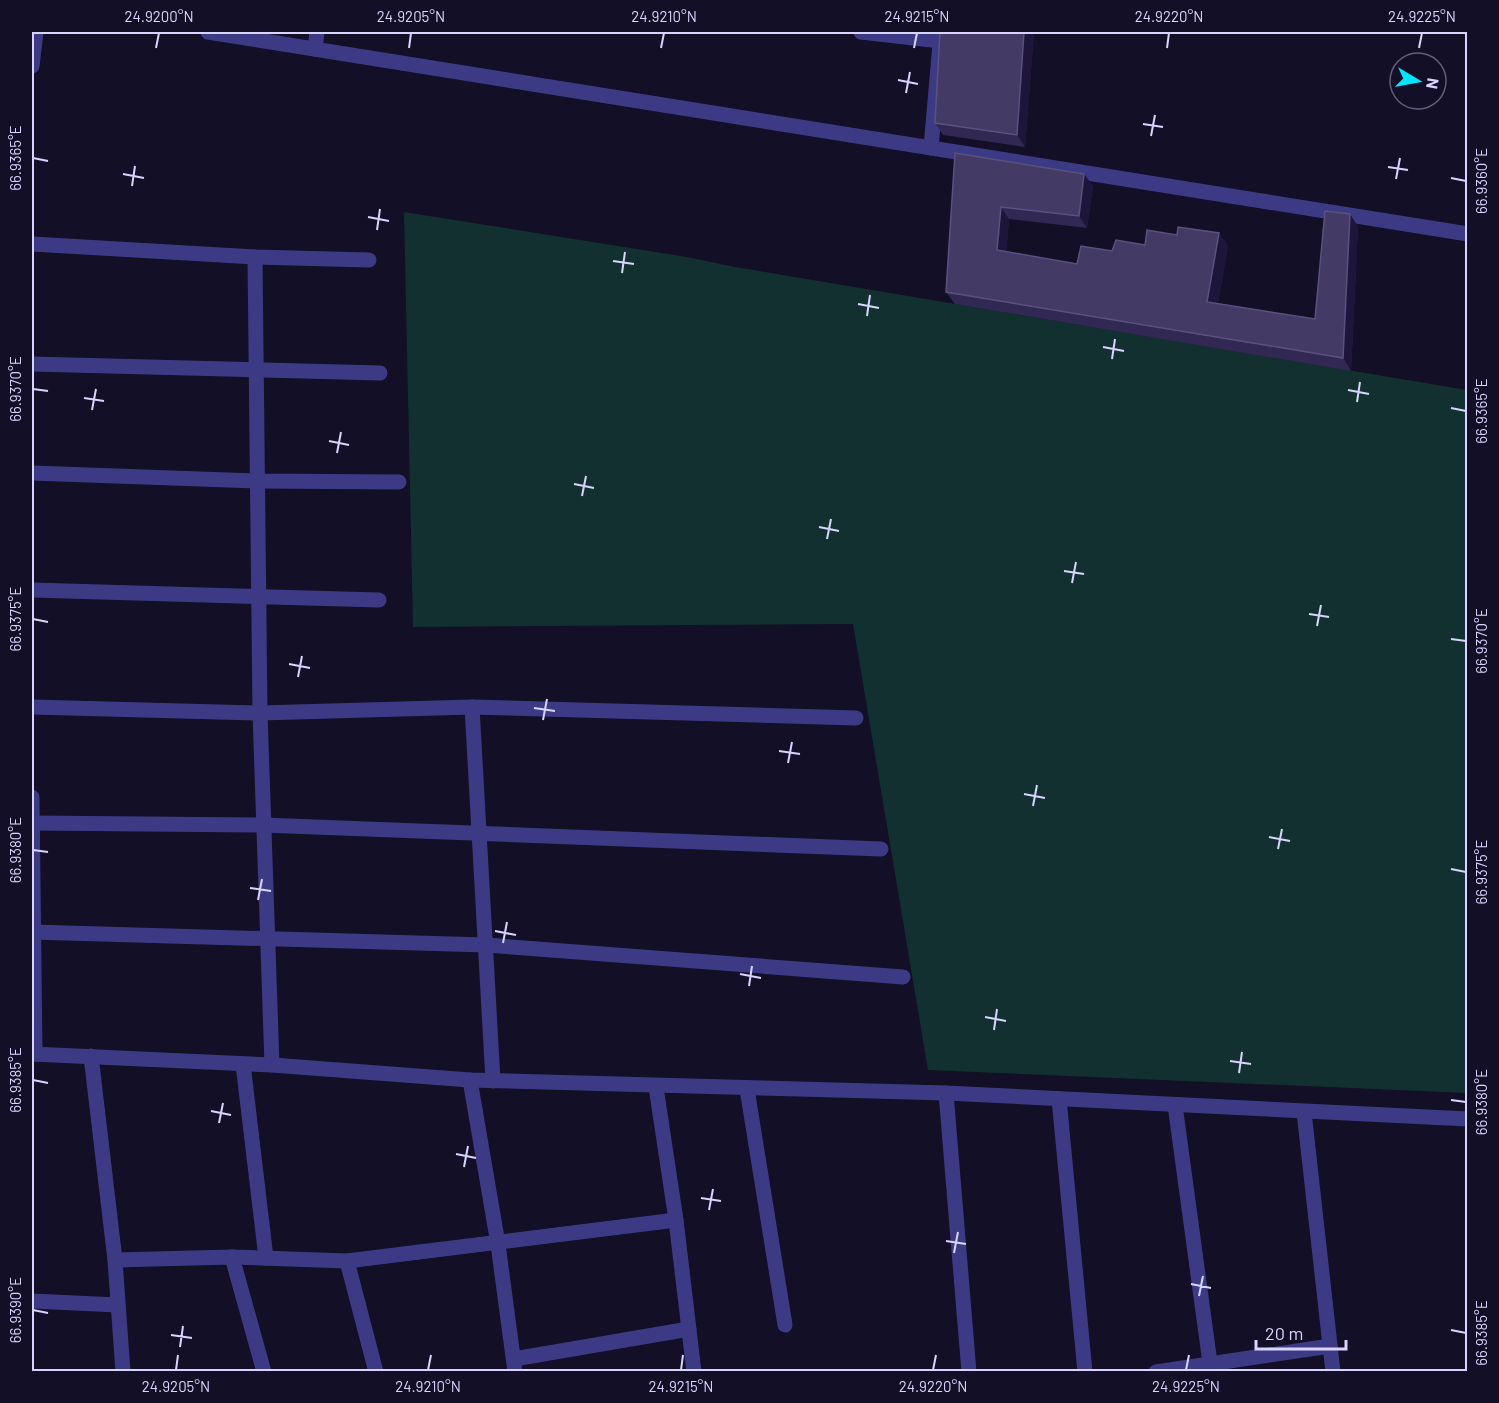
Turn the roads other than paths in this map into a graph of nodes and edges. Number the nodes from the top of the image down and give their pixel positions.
1 (36, 32) edge
2 (208, 32) edge
3 (317, 32) edge
4 (861, 32) edge
5 (940, 36) edge
6 (315, 49) junction
7 (32, 66) edge
8 (931, 148) junction
9 (1467, 234) edge
10 (32, 244) edge
11 (255, 257) junction
12 (369, 260) dead end
13 (32, 364) edge
14 (255, 368) junction
15 (380, 373) dead end
16 (32, 473) edge
17 (259, 481) junction
18 (399, 482) dead end
19 (32, 590) edge
20 (258, 595) junction
21 (379, 600) dead end
22 (32, 707) edge
23 (472, 707) junction
24 (260, 713) junction
25 (856, 718) dead end
26 (32, 797) edge
27 (32, 823) edge
28 (262, 825) junction
29 (479, 833) junction
30 (881, 849) dead end
31 (32, 932) edge
32 (267, 940) junction
33 (486, 945) junction
34 (903, 977) dead end
35 (33, 1054) edge
36 (91, 1056) junction
37 (243, 1064) junction
38 (272, 1065) junction
39 (470, 1080) junction
40 (493, 1081) junction
41 (656, 1087) junction
42 (747, 1089) junction
43 (946, 1094) junction
44 (1059, 1100) junction
45 (1175, 1105) junction
46 (1304, 1112) junction
47 (1467, 1119) edge
48 (676, 1220) junction
49 (498, 1244) junction
50 (232, 1257) junction
51 (266, 1258) junction
52 (115, 1260) junction
53 (347, 1261) junction
54 (32, 1301) edge
55 (118, 1305) junction
56 (785, 1325) dead end
57 (689, 1329) junction
58 (1330, 1346) junction
59 (1210, 1363) junction
60 (514, 1365) edge
61 (123, 1371) edge
62 (264, 1371) edge
63 (376, 1371) edge
64 (694, 1371) edge
65 (969, 1371) edge
66 (1085, 1371) edge
67 (1156, 1371) edge
68 (1333, 1371) edge

1 - 7 street
2 - 6 street
3 - 6 street
4 - 5 street
5 - 8 street
6 - 8 street
8 - 9 street
10 - 11 street
11 - 12 street
11 - 14 street
13 - 14 street
14 - 15 street
14 - 17 street
16 - 17 street
17 - 18 street
17 - 20 street
19 - 20 street
20 - 21 street
20 - 24 street
22 - 24 street
23 - 24 street
23 - 25 street
23 - 29 street
24 - 28 street
26 - 27 street
27 - 28 street
27 - 31 street
28 - 29 street
28 - 32 street
29 - 30 street
29 - 33 street
31 - 32 street
31 - 35 street
32 - 33 street
32 - 38 street
33 - 34 street
33 - 40 street
35 - 36 street
36 - 37 street
36 - 52 street
37 - 38 street
37 - 51 street
38 - 39 street
39 - 40 street
39 - 49 street
40 - 41 street
41 - 42 street
41 - 48 street
42 - 43 street
42 - 56 street
43 - 44 street
43 - 65 street
44 - 45 street
44 - 66 street
45 - 46 street
45 - 59 street
46 - 47 street
46 - 58 street
48 - 49 street
48 - 57 street
49 - 53 street
49 - 60 street
50 - 51 street
50 - 52 street
50 - 62 street
51 - 53 street
52 - 55 street
53 - 63 street
54 - 55 street
55 - 61 street
57 - 60 street
57 - 64 street
58 - 59 street
58 - 68 street
59 - 67 street

